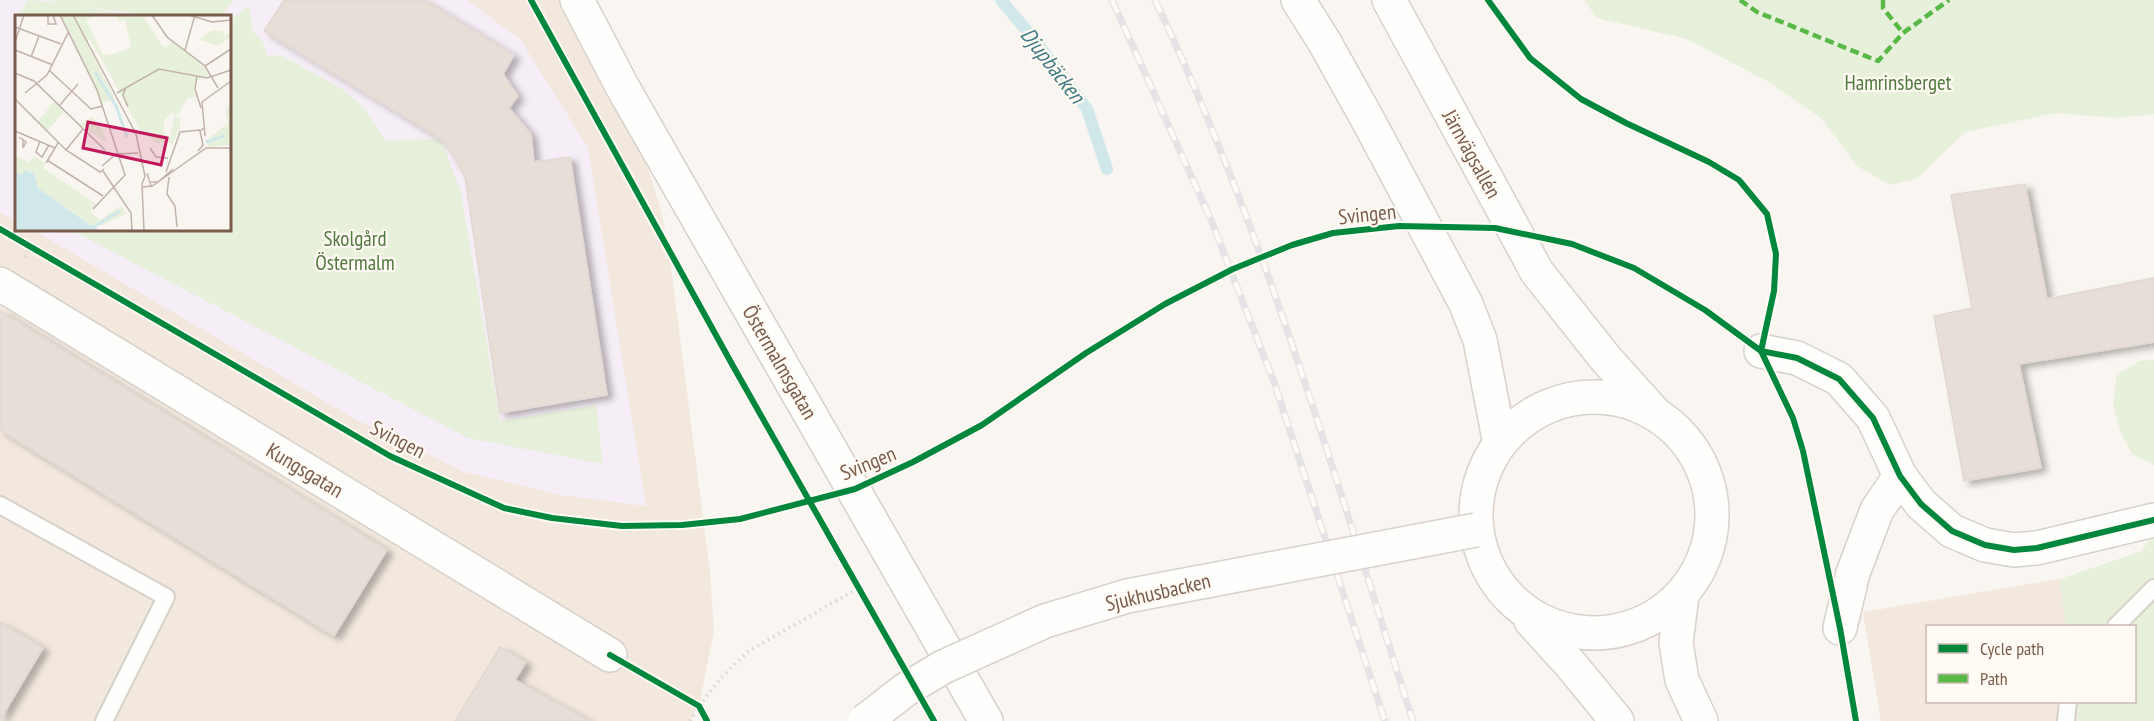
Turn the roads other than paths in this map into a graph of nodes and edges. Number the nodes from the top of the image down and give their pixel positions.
1 (577, 0) edge
2 (1298, 0) edge
3 (1389, 0) edge
4 (0, 284) edge
5 (1761, 351) dead end
6 (1655, 414) junction
7 (1500, 444) junction
8 (1900, 476) junction
9 (0, 505) edge
10 (2154, 520) edge
11 (1476, 530) junction
12 (2154, 588) edge
13 (1682, 595) junction
14 (1520, 608) junction
15 (2118, 625) edge
16 (1840, 627) dead end
17 (610, 655) dead end
18 (2068, 703) edge
19 (104, 721) edge
20 (865, 721) edge
21 (986, 721) edge
22 (1617, 721) edge
23 (1701, 721) edge
24 (2066, 721) edge

1 - 21 street, Östermalmsgatan
2 - 7 street
3 - 6 street, Järnvägsallén
4 - 17 street, Kungsgatan
5 - 8 street
6 - 7 street
6 - 13 street
7 - 11 street
8 - 10 street
8 - 16 street
9 - 19 lane
11 - 14 street
11 - 20 street, Sjukhusbacken, bridge
12 - 15 lane
13 - 14 street
13 - 23 street
14 - 22 street
18 - 24 lane

